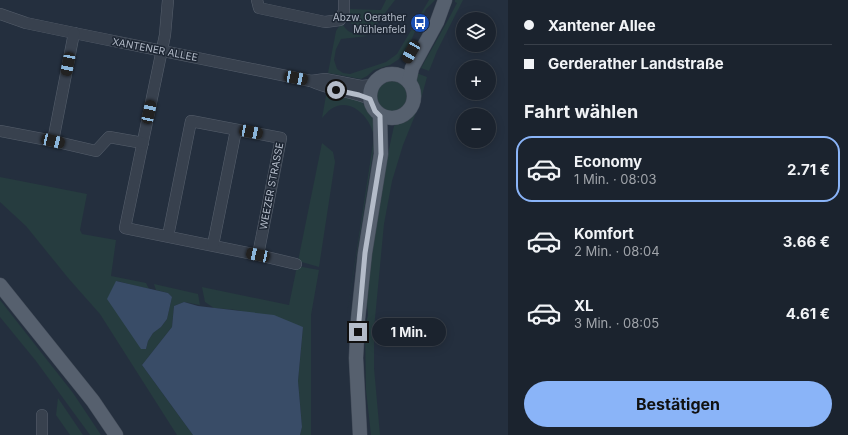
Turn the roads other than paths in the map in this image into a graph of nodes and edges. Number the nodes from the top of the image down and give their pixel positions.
1 (168, 0) edge
2 (258, 0) edge
3 (344, 0) edge
4 (445, 0) edge
5 (0, 14) edge
6 (74, 33) junction
7 (162, 51) junction
8 (395, 74) junction
9 (311, 81) junction
10 (409, 82) junction
11 (373, 85) junction
12 (370, 99) junction
13 (387, 117) junction
14 (236, 130) junction
15 (0, 131) edge
16 (53, 141) junction
17 (143, 143) junction
18 (168, 236) junction
19 (213, 245) junction
20 (258, 255) junction
21 (296, 264) dead end
22 (0, 285) edge
23 (42, 415) dead end
24 (42, 435) edge
25 (116, 435) edge
26 (360, 435) edge

1 - 7 street
2 - 3 street
4 - 8 main road
4 - 10 main road
5 - 6 street, XANTENER ALLEE
6 - 7 street, XANTENER ALLEE
6 - 16 street
7 - 9 street, XANTENER ALLEE
7 - 17 street
8 - 10 main road
8 - 11 main road
9 - 11 street, XANTENER ALLEE
9 - 12 street, XANTENER ALLEE
10 - 13 main road
11 - 12 main road
12 - 13 main road
13 - 26 main road
14 - 18 street, WEEZER STRASSE
14 - 19 street
14 - 20 street, WEEZER STRASSE
15 - 16 street
16 - 17 street
17 - 18 street
18 - 19 street
19 - 20 street
20 - 21 street
22 - 25 main road
23 - 24 street

